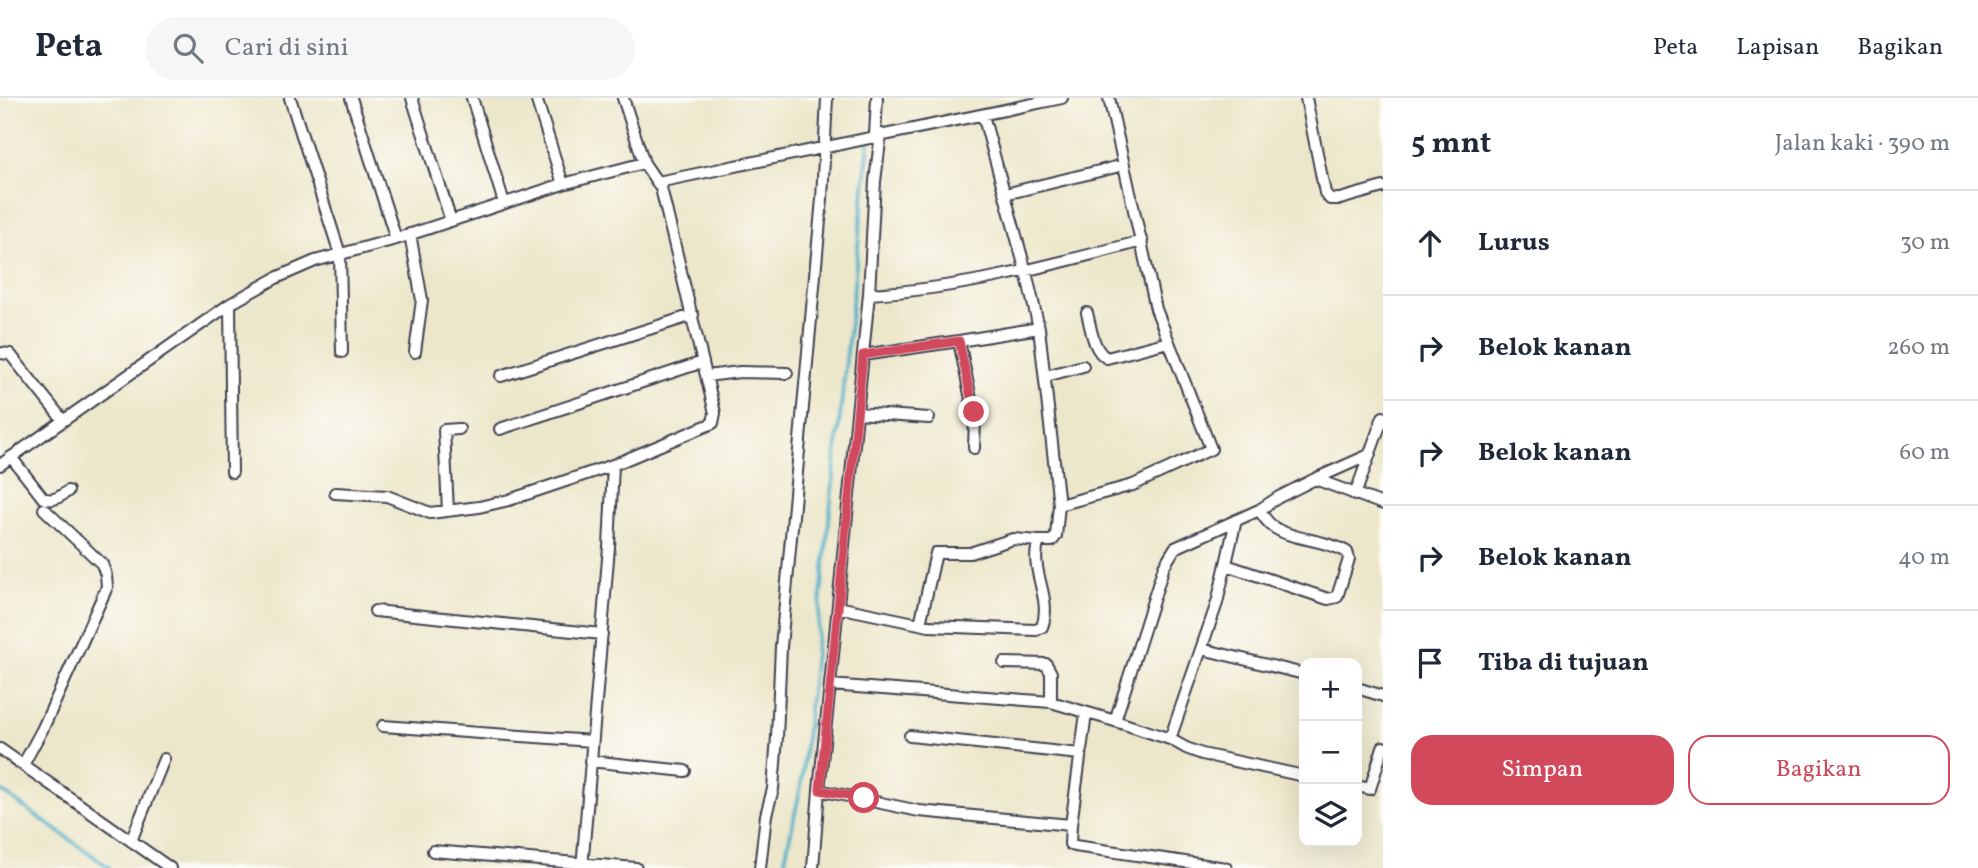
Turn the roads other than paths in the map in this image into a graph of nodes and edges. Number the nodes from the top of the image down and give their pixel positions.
1 (290, 98) edge
2 (351, 98) edge
3 (412, 98) edge
4 (472, 98) edge
5 (536, 98) edge
6 (624, 98) edge
7 (827, 98) edge
8 (877, 98) edge
9 (1062, 98) edge
10 (1108, 98) edge
11 (1307, 98) edge
12 (983, 115) junction
13 (876, 135) junction
14 (829, 145) junction
15 (644, 163) junction
16 (1124, 164) junction
17 (657, 182) junction
18 (563, 184) junction
19 (1383, 187) edge
20 (1005, 194) junction
21 (504, 203) junction
22 (451, 221) junction
23 (410, 234) junction
24 (396, 239) junction
25 (1142, 241) junction
26 (340, 254) junction
27 (1026, 272) junction
28 (869, 294) junction
29 (230, 304) junction
30 (1087, 313) dead end
31 (692, 315) junction
32 (1040, 328) junction
33 (959, 341) junction
34 (1168, 342) junction
35 (342, 352) dead end
36 (415, 352) dead end
37 (0, 353) edge
38 (863, 355) junction
39 (703, 362) junction
40 (1083, 366) dead end
41 (787, 373) dead end
42 (501, 376) dead end
43 (706, 376) junction
44 (1046, 376) junction
45 (857, 413) junction
46 (1383, 417) edge
47 (929, 418) dead end
48 (62, 419) junction
49 (458, 429) dead end
50 (500, 429) dead end
51 (974, 448) dead end
52 (1369, 455) junction
53 (12, 457) junction
54 (0, 465) edge
55 (613, 465) junction
56 (232, 472) dead end
57 (1315, 479) junction
58 (68, 491) dead end
59 (335, 493) dead end
60 (1355, 495) junction
61 (1383, 504) edge
62 (1059, 505) junction
63 (44, 509) dead end
64 (1259, 510) junction
65 (448, 512) junction
66 (1236, 520) junction
67 (1039, 541) junction
68 (1226, 565) junction
69 (838, 607) junction
70 (375, 611) dead end
71 (920, 624) junction
72 (602, 634) junction
73 (1202, 649) junction
74 (1004, 663) dead end
75 (1299, 673) edge
76 (830, 685) junction
77 (1362, 690) edge
78 (1383, 696) edge
79 (1051, 702) junction
80 (1086, 713) junction
81 (1115, 721) junction
82 (383, 726) dead end
83 (910, 736) dead end
84 (1170, 738) junction
85 (592, 741) junction
86 (1383, 747) edge
87 (0, 749) edge
88 (1080, 754) junction
89 (164, 759) dead end
90 (590, 761) junction
91 (23, 765) junction
92 (685, 771) dead end
93 (1299, 775) edge
94 (1362, 787) edge
95 (1370, 789) junction
96 (820, 790) junction
97 (1383, 792) edge
98 (1071, 825) junction
99 (131, 841) junction
100 (433, 851) dead end
101 (583, 866) edge
102 (170, 868) edge
103 (636, 868) edge
104 (760, 868) edge
105 (813, 868) edge
106 (1226, 868) edge

1 - 26 street
2 - 24 street
3 - 22 street
4 - 21 street
5 - 18 street
6 - 15 street
7 - 14 street
8 - 13 street
9 - 12 street
10 - 16 street
11 - 19 street
12 - 13 street
12 - 20 street
13 - 14 street
13 - 28 street
14 - 17 street
14 - 104 street
15 - 17 street
15 - 18 street
16 - 20 street
16 - 25 street
17 - 31 street
18 - 21 street
20 - 27 street
21 - 22 street
22 - 23 street
23 - 24 street
23 - 36 street
24 - 26 street
25 - 27 street
25 - 34 street
26 - 29 street
26 - 35 street
27 - 28 street
27 - 32 street
28 - 38 street
29 - 48 street
29 - 56 street
30 - 34 street
31 - 39 street
31 - 42 street
32 - 33 street
32 - 44 street
33 - 38 street
33 - 51 street
34 - 62 street
37 - 48 street
38 - 45 street
39 - 43 street
39 - 50 street
40 - 44 street
41 - 43 street
43 - 55 street
44 - 62 street
45 - 47 street
45 - 69 street
46 - 52 street
48 - 53 street
49 - 65 street
52 - 57 street
52 - 60 street
53 - 54 street
53 - 58 street
55 - 65 street
55 - 72 street
57 - 60 street
57 - 64 street
59 - 65 street
60 - 61 street
62 - 67 street
63 - 91 street
64 - 66 street
64 - 68 street
66 - 68 street
66 - 81 street
67 - 71 street
67 - 71 street
68 - 73 street
69 - 71 street
69 - 76 street
70 - 72 street
72 - 85 street
73 - 75 street
73 - 84 street
74 - 79 street
76 - 79 street
76 - 96 street
77 - 78 street
79 - 80 street
80 - 81 street
80 - 88 street
81 - 84 street
82 - 85 street
83 - 88 street
84 - 93 street
85 - 90 street
86 - 95 street
87 - 91 street
88 - 98 street
89 - 99 street
90 - 92 street
90 - 101 street
91 - 99 street
94 - 95 street
95 - 97 street
96 - 98 street
96 - 105 street
98 - 106 street
99 - 102 street
100 - 101 street
101 - 103 street

